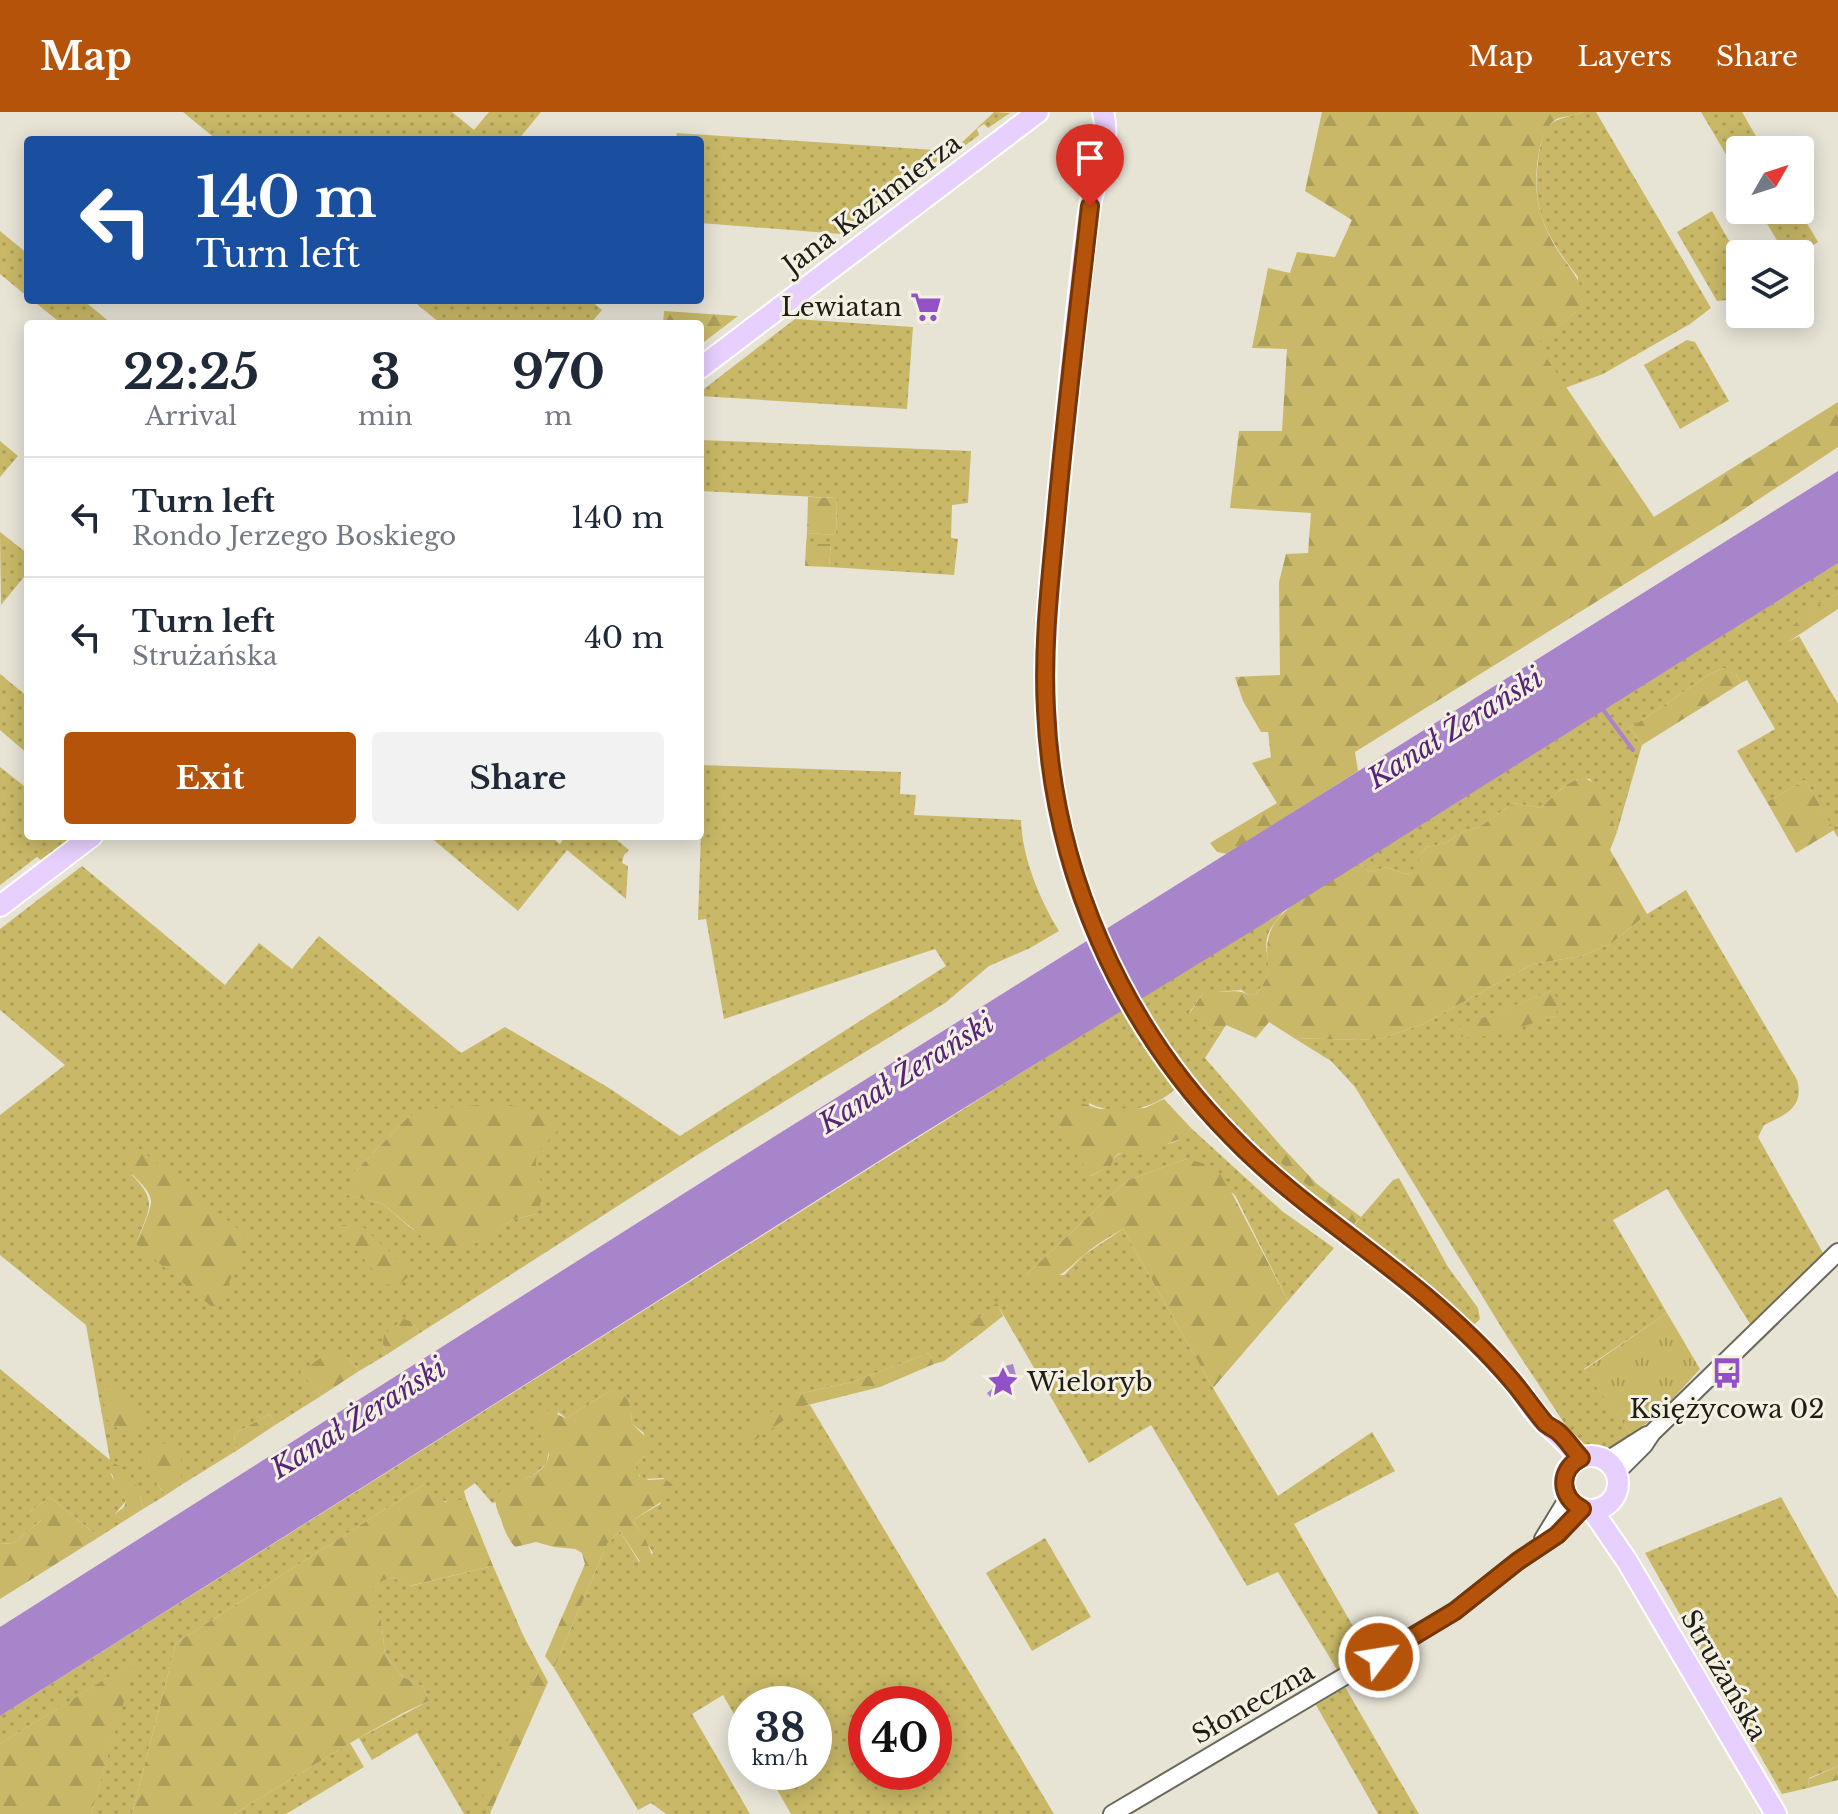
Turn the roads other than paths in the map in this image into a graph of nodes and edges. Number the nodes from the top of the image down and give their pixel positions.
1 (1038, 112) edge
2 (1103, 112) edge
3 (704, 365) edge
4 (87, 840) edge
5 (0, 906) edge
6 (1838, 1252) edge
7 (1575, 1463) junction
8 (1611, 1467) junction
9 (1588, 1505) junction
10 (1112, 1814) edge
11 (1776, 1814) edge

1 - 3 main road, Jana Kazimierza
2 - 7 main road
4 - 5 main road
6 - 8 street
7 - 8 main road
7 - 9 main road
8 - 9 main road
9 - 10 street, Słoneczna
9 - 11 main road, Strużańska

